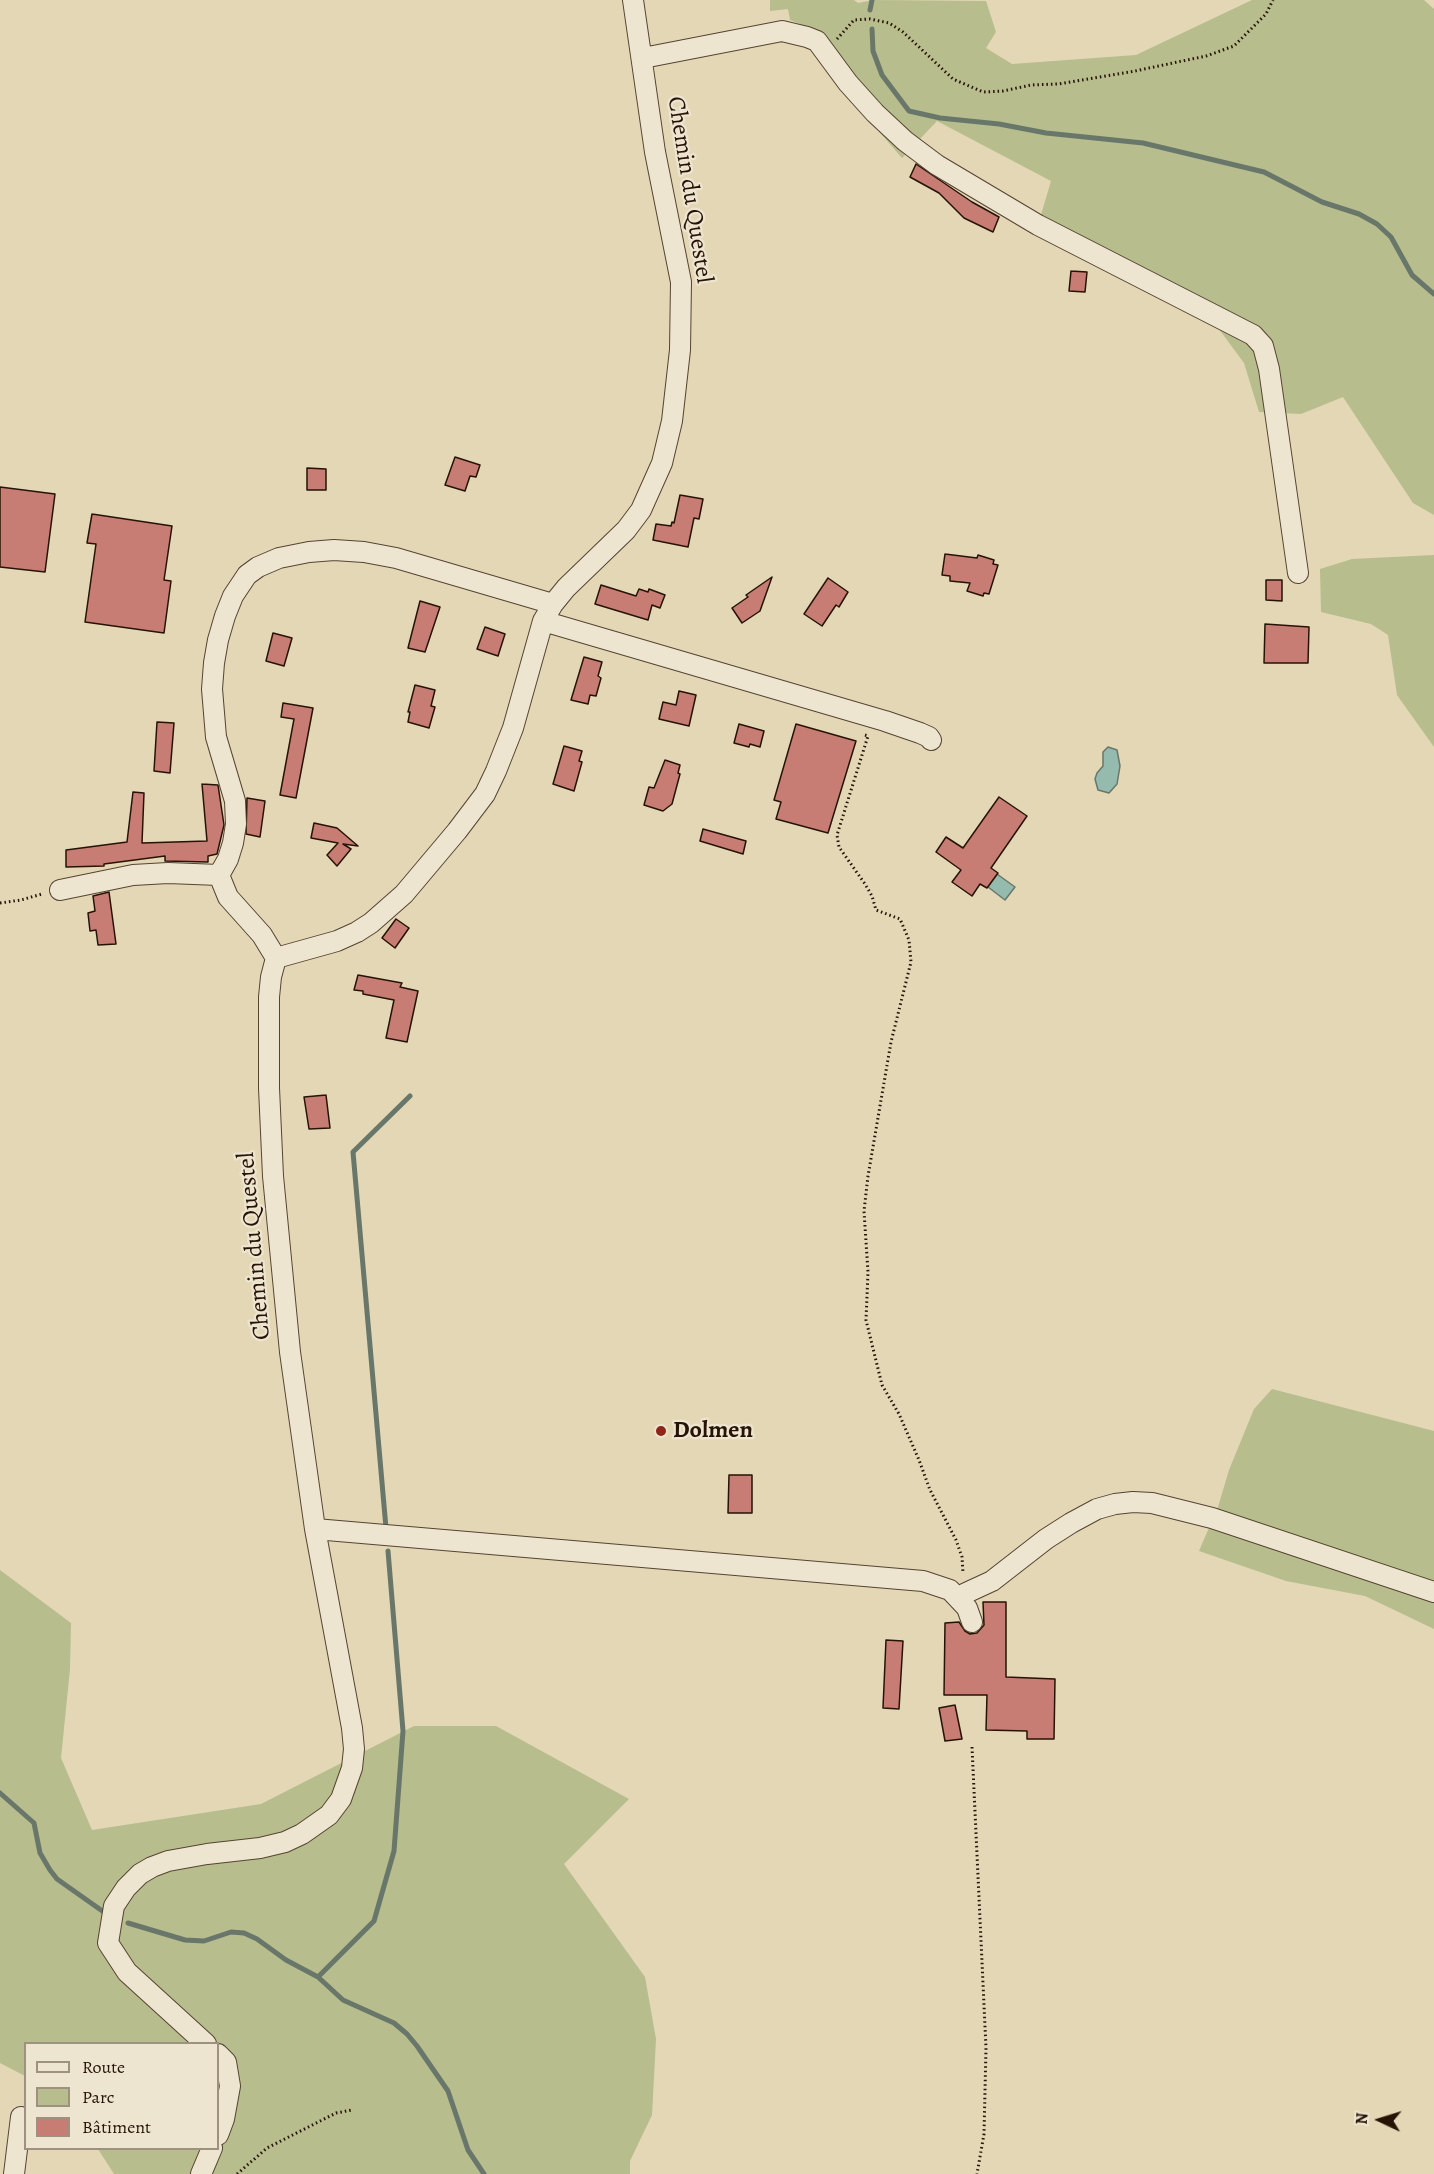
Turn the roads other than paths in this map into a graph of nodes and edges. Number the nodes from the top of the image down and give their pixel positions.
1 (633, 0) edge
2 (643, 58) junction
3 (1298, 573) dead end
4 (548, 612) junction
5 (931, 740) dead end
6 (219, 875) junction
7 (60, 890) road end
8 (276, 958) junction
9 (315, 1529) junction
10 (1434, 1592) edge
11 (962, 1596) junction
12 (972, 1622) dead end
13 (205, 2042) edge
14 (219, 2055) edge
15 (21, 2117) dead end
16 (219, 2132) edge
17 (211, 2150) edge
18 (14, 2174) edge
19 (201, 2174) edge

1 - 2 street, Chemin du Questel
2 - 3 street
2 - 4 street, Chemin du Questel
4 - 5 street
4 - 6 street
4 - 8 street, Chemin du Questel
6 - 7 street
6 - 8 street
8 - 9 street, Chemin du Questel
9 - 11 street
9 - 13 street, Chemin du Questel
10 - 11 street
11 - 12 street
14 - 16 street
15 - 18 street
17 - 19 street

